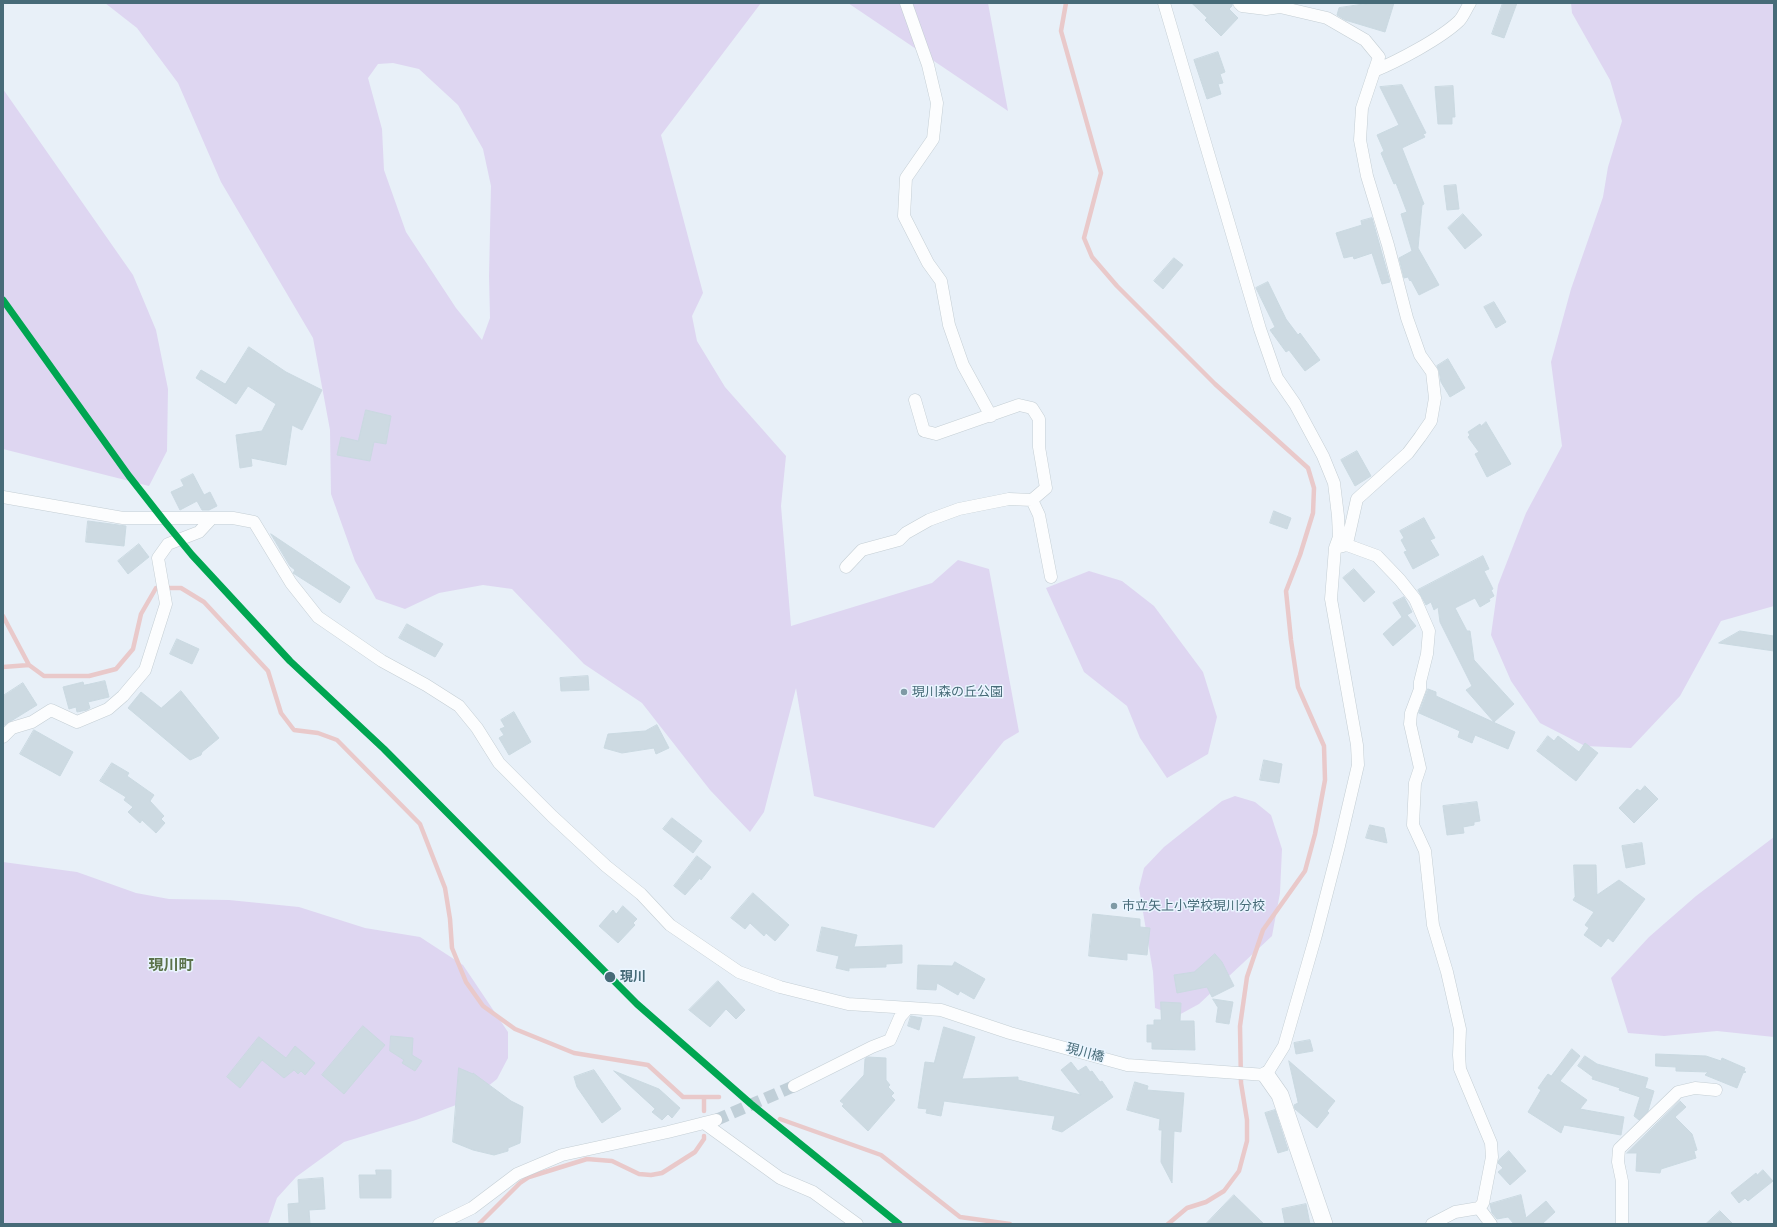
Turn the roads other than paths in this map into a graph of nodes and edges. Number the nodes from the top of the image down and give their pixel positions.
1 (906, 3) edge
2 (1164, 3) edge
3 (1239, 3) edge
4 (1470, 3) edge
5 (1279, 5) edge
6 (1374, 70) junction
7 (915, 400) dead end
8 (991, 416) junction
9 (3, 497) edge
10 (1032, 500) junction
11 (212, 518) junction
12 (1337, 542) junction
13 (846, 567) dead end
14 (1051, 577) dead end
15 (3, 737) edge
16 (908, 1008) junction
17 (1260, 1075) junction
18 (794, 1086) tunnel mouth
19 (1716, 1090) dead end
20 (1479, 1208) junction
21 (439, 1224) edge
22 (857, 1224) edge
23 (1324, 1224) edge
24 (1432, 1224) edge
25 (1491, 1224) edge
26 (1622, 1224) edge

1 - 8 street
2 - 12 street
3 - 5 street
4 - 6 street
5 - 6 street
6 - 12 street
7 - 8 street
8 - 10 street
9 - 11 street
10 - 13 street
10 - 14 street
11 - 15 street
11 - 16 street, 現川橋
12 - 17 street
12 - 20 street
16 - 17 street, 現川橋
16 - 18 street
17 - 23 street
19 - 26 street
20 - 24 street
20 - 25 street
21 - 22 street

